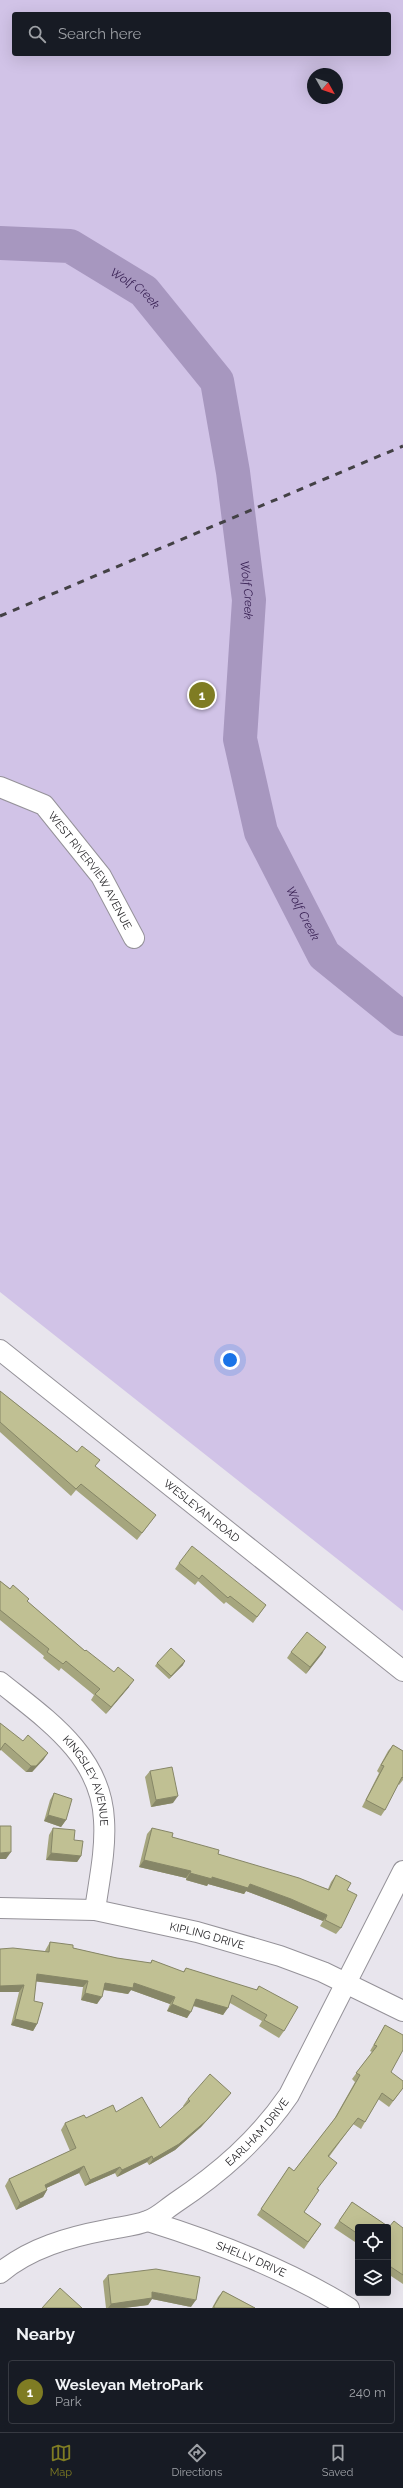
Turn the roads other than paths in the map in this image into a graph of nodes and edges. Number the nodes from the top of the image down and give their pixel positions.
1 (0, 787) edge
2 (134, 938) dead end
3 (0, 1350) edge
4 (403, 1671) edge
5 (0, 1682) edge
6 (403, 1871) edge
7 (0, 1908) edge
8 (95, 1910) junction
9 (346, 1984) junction
10 (403, 2011) edge
11 (148, 2221) junction
12 (0, 2273) edge
13 (349, 2308) edge

1 - 2 street, WEST RIVERVIEW AVENUE
3 - 4 street, WESLEYAN ROAD
5 - 8 street, KINGSLEY AVENUE
6 - 9 street, EARLHAM DRIVE
7 - 8 street, KIPLING DRIVE
8 - 9 street, KIPLING DRIVE
9 - 10 street, KIPLING DRIVE
9 - 11 street, EARLHAM DRIVE
11 - 12 street, EARLHAM DRIVE
11 - 13 street, SHELLY DRIVE

